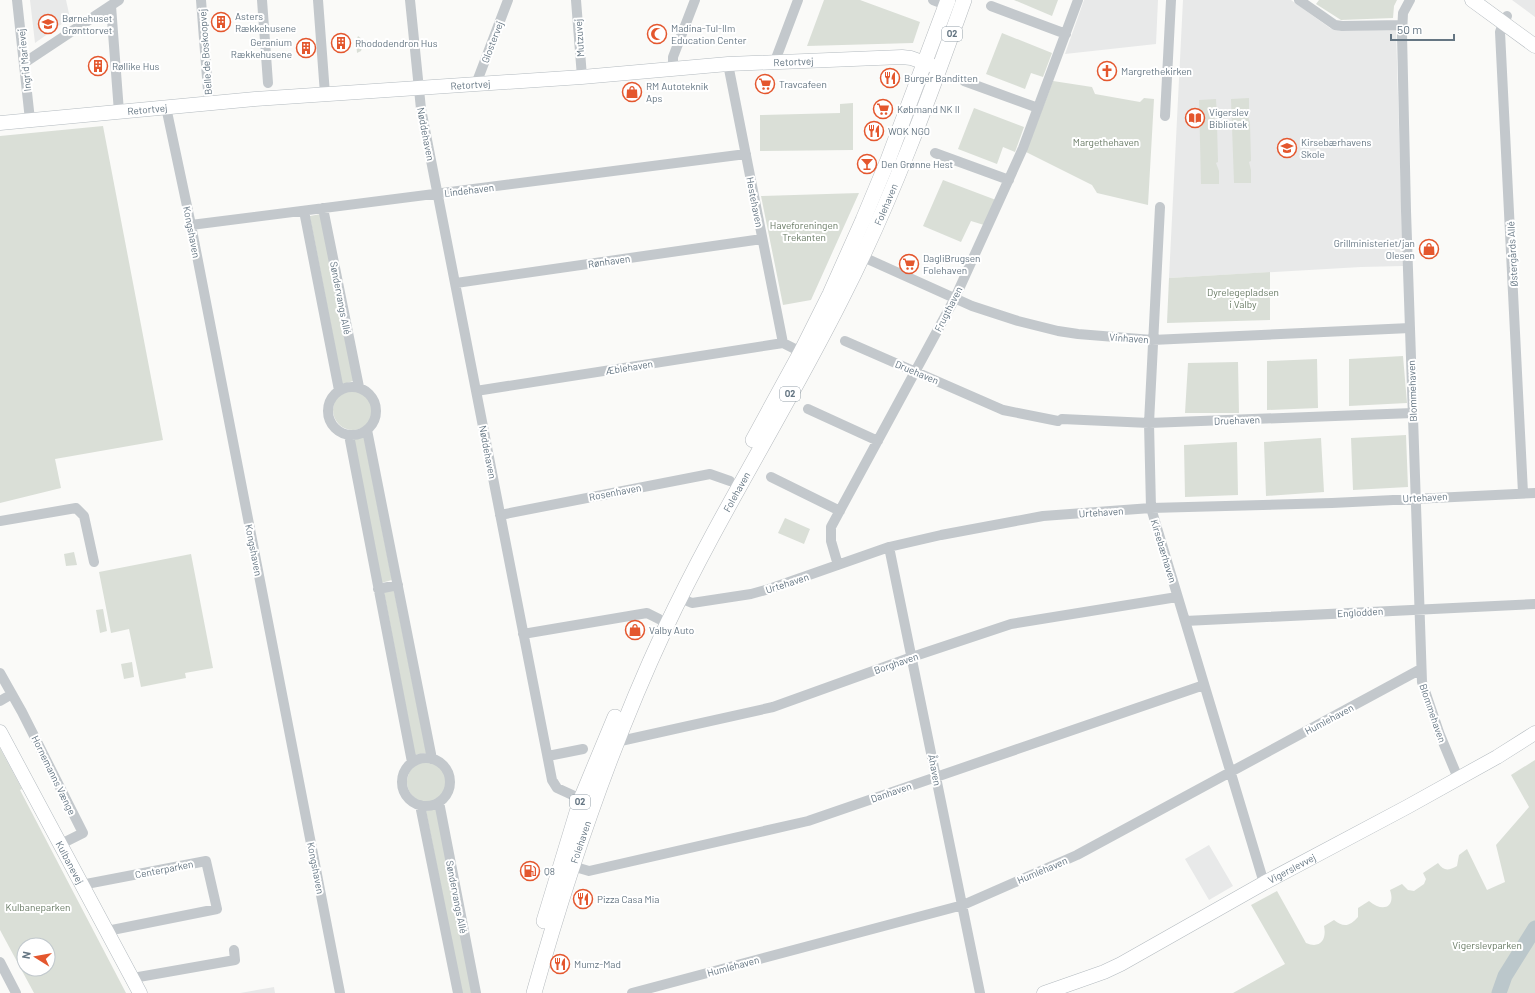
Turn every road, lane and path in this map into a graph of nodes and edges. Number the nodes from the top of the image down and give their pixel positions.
1 (17, 0) edge
2 (201, 0) edge
3 (262, 0) edge
4 (318, 0) edge
5 (410, 0) edge
6 (508, 0) edge
7 (576, 0) edge
8 (695, 0) edge
9 (798, 0) edge
10 (964, 0) edge
11 (1078, 0) edge
12 (1171, 0) edge
13 (1299, 0) edge
14 (1410, 0) edge
15 (1472, 0) edge
16 (1489, 0) edge
17 (943, 2) edge
18 (115, 3) edge
19 (991, 6) dead end
20 (1505, 19) junction
21 (1402, 25) junction
22 (1066, 34) junction
23 (1535, 36) edge
24 (1535, 46) edge
25 (775, 61) junction
26 (924, 63) junction
27 (24, 64) junction
28 (728, 64) junction
29 (939, 68) junction
30 (673, 69) junction
31 (582, 77) junction
32 (964, 81) dead end
33 (268, 83) dead end
34 (476, 84) junction
35 (419, 88) junction
36 (325, 94) junction
37 (209, 103) junction
38 (166, 107) junction
39 (1038, 108) junction
40 (119, 112) junction
41 (1165, 116) dead end
42 (30, 120) junction
43 (0, 123) edge
44 (746, 154) junction
45 (935, 154) dead end
46 (1009, 180) junction
47 (438, 194) junction
48 (1160, 207) dead end
49 (323, 208) junction
50 (304, 211) junction
51 (191, 225) junction
52 (762, 239) junction
53 (863, 257) junction
54 (456, 283) junction
55 (955, 298) junction
56 (1410, 328) junction
57 (1152, 340) junction
58 (845, 341) dead end
59 (783, 343) junction
60 (801, 352) junction
61 (915, 372) junction
62 (359, 387) junction
63 (339, 390) junction
64 (476, 391) junction
65 (808, 410) dead end
66 (1413, 413) junction
67 (1149, 423) junction
68 (367, 430) junction
69 (349, 435) junction
70 (878, 441) junction
71 (771, 477) dead end
72 (730, 481) junction
73 (1535, 492) edge
74 (1523, 493) junction
75 (1416, 498) junction
76 (1151, 508) junction
77 (840, 511) junction
78 (500, 515) junction
79 (0, 521) edge
80 (889, 547) junction
81 (94, 562) dead end
82 (838, 565) junction
83 (398, 585) junction
84 (378, 588) junction
85 (1177, 597) junction
86 (680, 598) junction
87 (1535, 604) edge
88 (1419, 609) junction
89 (659, 619) junction
90 (1185, 621) junction
91 (523, 634) junction
92 (912, 657) junction
93 (1421, 670) junction
94 (0, 673) edge
95 (1204, 685) junction
96 (12, 694) junction
97 (0, 701) edge
98 (0, 732) edge
99 (1535, 733) edge
100 (616, 742) junction
101 (583, 749) dead end
102 (548, 756) junction
103 (432, 759) junction
104 (412, 762) junction
105 (1231, 773) junction
106 (936, 777) junction
107 (1458, 778) junction
108 (581, 799) junction
109 (439, 802) junction
110 (420, 805) junction
111 (59, 845) junction
112 (572, 866) junction
113 (1264, 883) junction
114 (81, 884) junction
115 (963, 904) junction
116 (107, 931) junction
117 (234, 950) dead end
118 (0, 962) edge
119 (133, 978) junction
120 (16, 993) edge
121 (140, 993) edge
122 (340, 993) edge
123 (458, 993) edge
124 (476, 993) edge
125 (524, 993) edge
126 (534, 993) edge
127 (632, 993) edge
128 (980, 993) edge
129 (1044, 993) edge

1 - 27 street, Ingrid Marievej
2 - 37 street, Belle de Boskoopvej
3 - 33 street
4 - 36 street
5 - 35 street, Nøddehaven
6 - 34 street, Glostervej
7 - 31 street, Mutzuvej
8 - 30 street
9 - 25 street
10 - 29 main road, Folehaven / O2
11 - 22 street, Frugthaven
12 - 41 street
13 - 21 street
14 - 21 street, Blommehaven
15 - 20 street
16 - 20 street
17 - 26 main road, Folehaven / O2
18 - 27 street
18 - 40 street
19 - 22 street
20 - 23 street
20 - 24 street
20 - 74 street, Østergårds Allé
21 - 56 street, Blommehaven
22 - 39 street, Frugthaven
25 - 26 street, Retortvej
25 - 28 street, Retortvej
26 - 29 street, Retortvej
26 - 60 main road, Folehaven / O2
27 - 42 street, Ingrid Marievej
28 - 30 street, Retortvej
28 - 44 street, Hestehaven
29 - 53 main road, Folehaven / O2
30 - 31 street, Retortvej
31 - 34 street, Retortvej
32 - 39 street
34 - 35 street, Retortvej
35 - 36 street, Retortvej
35 - 47 street, Nøddehaven
36 - 37 street, Retortvej
37 - 38 street, Retortvej
38 - 40 street, Retortvej
38 - 51 street, Kongshaven
39 - 46 street, Frugthaven
40 - 42 street, Retortvej
42 - 43 street, Retortvej
44 - 47 street, Lindehaven
44 - 52 street, Hestehaven
45 - 46 street
46 - 55 street, Frugthaven
47 - 49 street, Lindehaven
47 - 54 street, Nøddehaven
48 - 57 street, Kirsebærhaven
49 - 50 street, Lindehaven
49 - 62 street, Søndervangs Allé
50 - 51 street, Lindehaven
50 - 63 street, Søndervangs Allé
51 - 122 street, Kongshaven
52 - 54 street, Rønhaven
52 - 59 street, Hestehaven
53 - 55 street, Vinhaven
53 - 86 main road, Folehaven / O2
54 - 64 street, Nøddehaven
55 - 57 street, Vinhaven
55 - 61 street, Frugthaven
56 - 57 street, Vinhaven
56 - 66 street, Blommehaven
57 - 67 street, Kirsebærhaven
58 - 61 street, Druehaven
59 - 60 street
59 - 64 street, Æblehaven
60 - 72 main road, Folehaven / O2
61 - 67 street, Druehaven
61 - 70 street, Frugthaven
62 - 63 street
62 - 68 street
63 - 69 street
64 - 78 street, Nøddehaven
65 - 70 street
66 - 67 street, Druehaven
66 - 75 street, Blommehaven
67 - 76 street, Kirsebærhaven
68 - 69 street
68 - 83 street
69 - 84 street
70 - 77 street, Frugthaven
71 - 77 street
72 - 78 street, Rosenhaven
72 - 89 main road, Folehaven / O2
73 - 74 street, Urtehaven
74 - 75 street, Urtehaven
75 - 76 street, Urtehaven
75 - 88 street, Blommehaven
76 - 80 street, Urtehaven
76 - 85 street, Kirsebærhaven
77 - 82 street, Frugthaven
78 - 91 street, Nøddehaven
79 - 81 street
80 - 82 street, Urtehaven
80 - 92 street, Åhaven
82 - 86 street, Urtehaven
83 - 84 street
83 - 103 street
84 - 104 street
85 - 90 street, Kirsebærhaven
85 - 92 street, Borghaven
86 - 100 main road, Folehaven / O2
87 - 88 street, Englodden
88 - 90 street, Englodden
88 - 93 street, Blommehaven
89 - 91 street
89 - 108 main road, Folehaven / O2
90 - 95 street, Kirsebærhaven
91 - 102 street, Nøddehaven
92 - 100 street, Borghaven
92 - 106 street, Åhaven
93 - 105 street, Humlehaven
93 - 107 street, Blommehaven
94 - 96 street, Hornemanns Vænge
95 - 105 street, Kirsebærhaven
95 - 106 street, Danhaven
96 - 97 street
96 - 111 street, Hornemanns Vænge
98 - 111 street, Kulbanevej
99 - 107 street, Vigerslevvej
100 - 112 main road, Folehaven / O2
101 - 102 street
102 - 108 street, Nøddehaven
103 - 104 street
103 - 109 street
104 - 110 street
105 - 113 street, Kirsebærhaven
105 - 115 street, Humlehaven
106 - 112 street, Danhaven
106 - 115 street, Åhaven
107 - 113 street, Vigerslevvej
108 - 125 main road, Folehaven / O2
109 - 110 street
109 - 124 street, Søndervangs Allé
110 - 123 street, Søndervangs Allé
111 - 114 street, Kulbanevej
112 - 126 main road, Folehaven / O2
113 - 129 street, Vigerslevvej
114 - 116 street, Kulbanevej
114 - 116 street, Centerparken
115 - 127 street, Humlehaven
115 - 128 street, Åhaven
116 - 119 street, Kulbanevej
117 - 119 street
118 - 120 street
119 - 121 street, Kulbanevej

